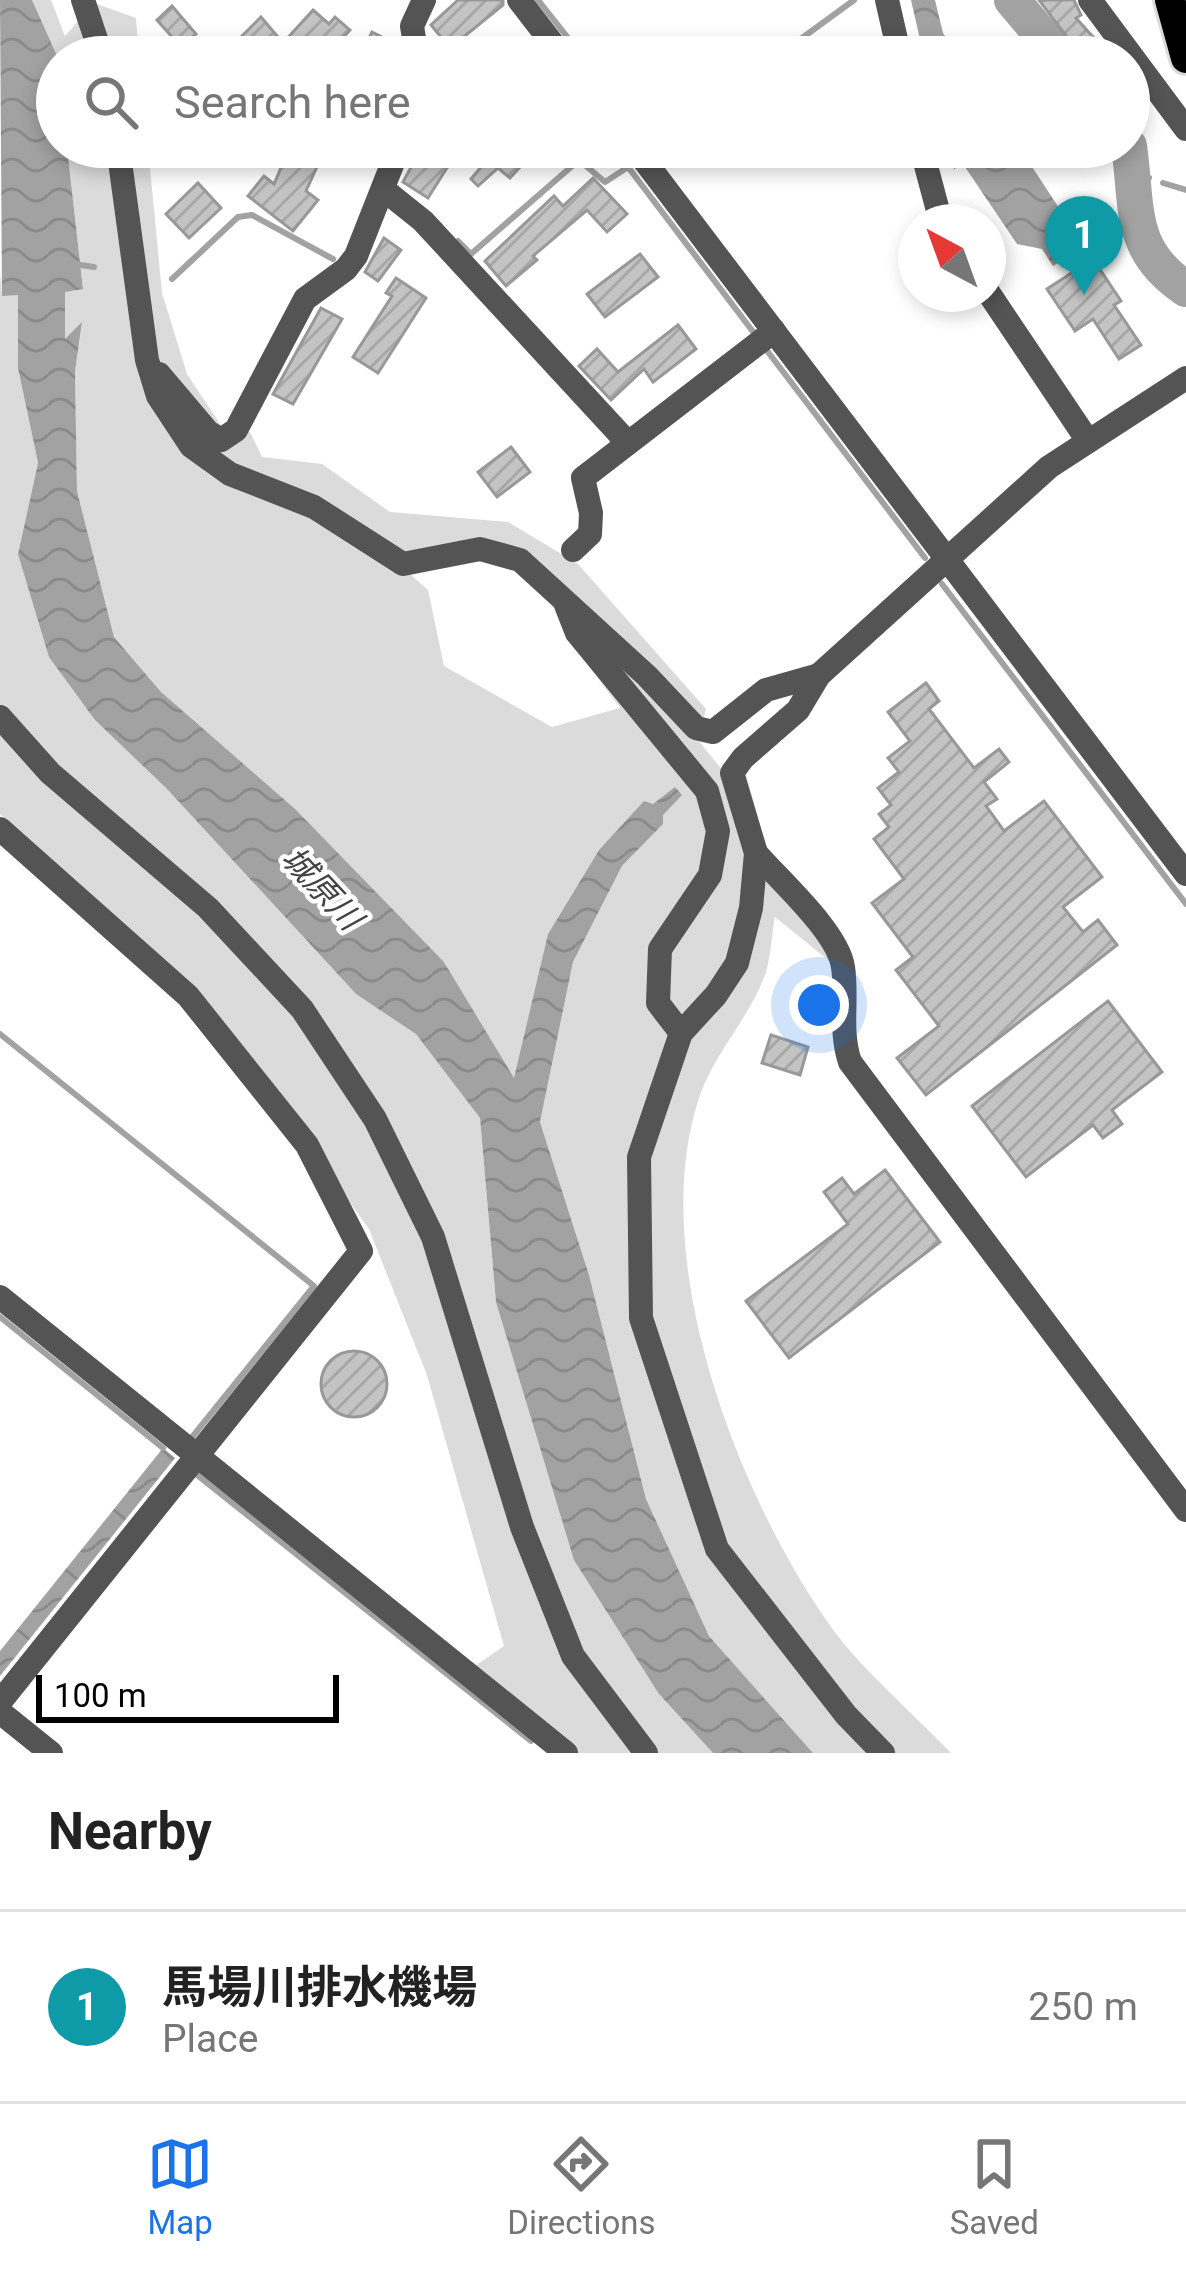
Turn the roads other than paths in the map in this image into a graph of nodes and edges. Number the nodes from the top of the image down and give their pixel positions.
1 (83, 0) edge
2 (424, 0) edge
3 (519, 0) edge
4 (887, 0) edge
5 (1090, 0) edge
6 (1122, 0) edge
7 (1169, 0) edge
8 (1106, 24) junction
9 (94, 36) edge
10 (414, 36) edge
11 (547, 36) edge
12 (895, 36) edge
13 (1115, 36) edge
14 (1186, 58) edge
15 (1150, 82) edge
16 (1186, 129) edge
17 (121, 168) edge
18 (391, 168) edge
19 (650, 168) edge
20 (927, 168) edge
21 (382, 189) junction
22 (936, 204) edge
23 (1001, 312) edge
24 (774, 331) junction
25 (147, 360) junction
26 (1186, 378) edge
27 (1088, 441) junction
28 (628, 443) junction
29 (573, 550) dead end
30 (947, 558) junction
31 (564, 598) junction
32 (819, 675) junction
33 (0, 717) edge
34 (0, 829) edge
35 (756, 853) junction
36 (1186, 874) edge
37 (681, 1033) junction
38 (0, 1297) edge
39 (199, 1454) junction
40 (1186, 1510) edge
41 (0, 1702) edge
42 (0, 1712) edge
43 (554, 1749) edge
44 (52, 1753) edge
45 (646, 1753) edge
46 (883, 1753) edge

1 - 9 street
2 - 10 street
3 - 11 street
4 - 12 street
5 - 8 street
6 - 8 street
7 - 14 main road
8 - 13 street
15 - 16 street
17 - 25 street
18 - 21 street
19 - 24 street
20 - 22 street
21 - 25 street
21 - 28 street
23 - 27 street
24 - 28 street
24 - 30 street
25 - 31 street
26 - 27 street
27 - 30 street
28 - 29 street
30 - 32 street
30 - 36 street
31 - 32 street
31 - 37 street
32 - 35 street
33 - 45 street
34 - 39 street
35 - 37 street
35 - 40 street
37 - 46 street
38 - 39 street
39 - 41 street
39 - 43 street
42 - 44 street

